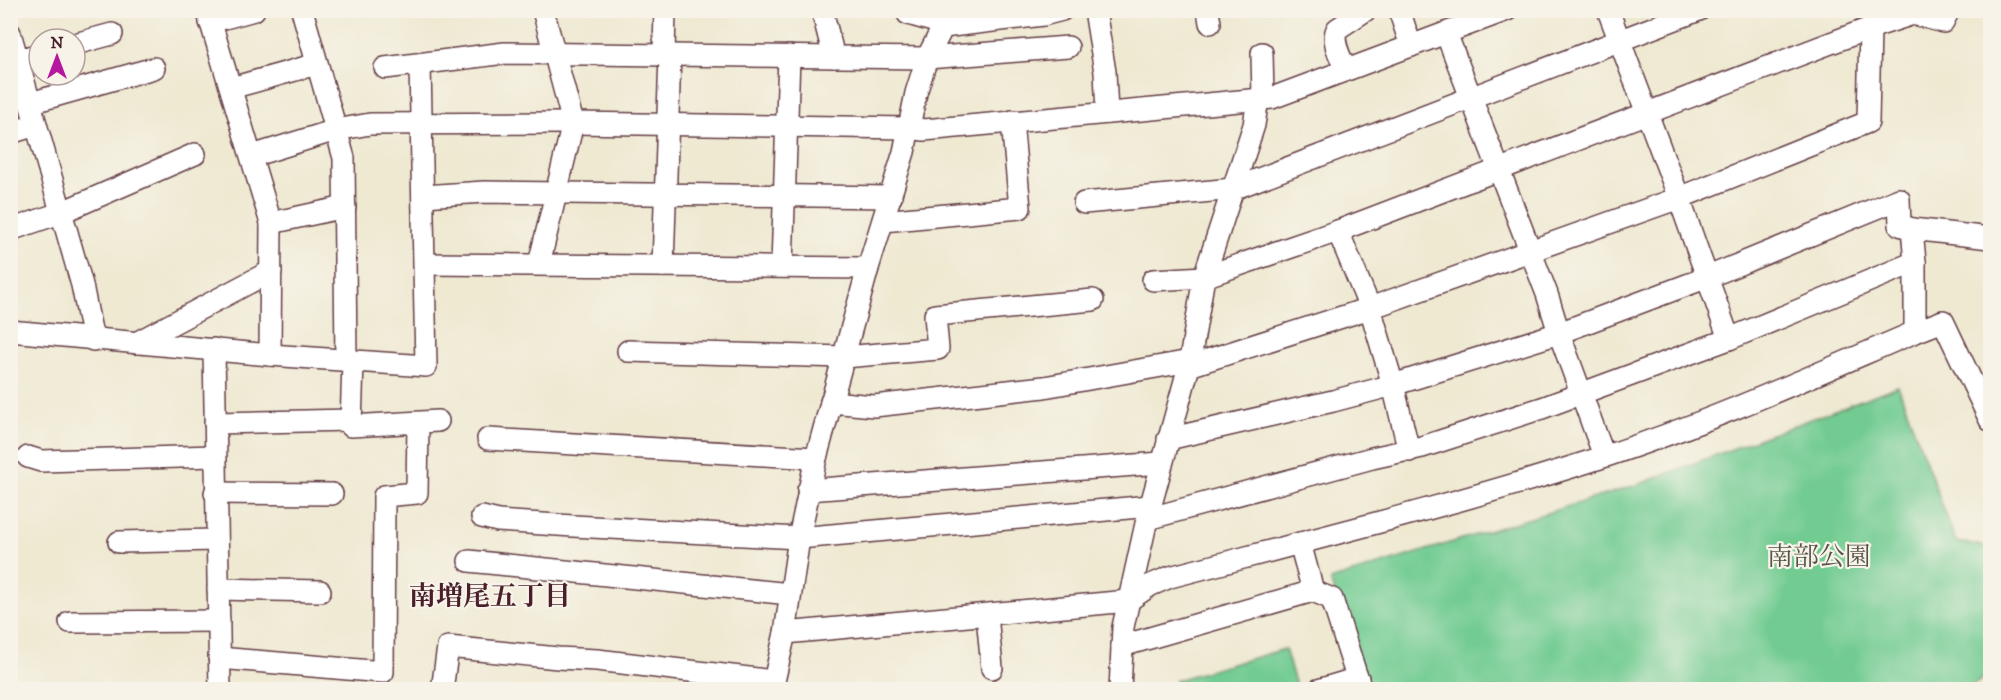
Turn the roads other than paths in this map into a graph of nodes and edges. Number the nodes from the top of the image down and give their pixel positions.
1 (254, 10) edge
2 (302, 10) edge
3 (543, 10) edge
4 (665, 10) edge
5 (822, 10) edge
6 (909, 10) edge
7 (1095, 10) edge
8 (1366, 10) edge
9 (1399, 10) edge
10 (1608, 10) edge
11 (1699, 10) edge
12 (1948, 10) edge
13 (1505, 11) edge
14 (1050, 12) edge
15 (208, 16) edge
16 (979, 16) edge
17 (943, 27) junction
18 (1870, 28) junction
19 (10, 33) edge
20 (1446, 33) junction
21 (112, 34) dead end
22 (1620, 40) junction
23 (87, 41) edge
24 (1411, 46) junction
25 (1068, 47) dead end
26 (553, 52) junction
27 (1262, 53) dead end
28 (667, 54) junction
29 (789, 56) junction
30 (834, 57) junction
31 (927, 58) junction
32 (317, 63) junction
33 (420, 65) junction
34 (154, 68) dead end
35 (385, 68) dead end
36 (1346, 70) junction
37 (17, 71) edge
38 (231, 88) junction
39 (1261, 98) junction
40 (1471, 98) junction
41 (30, 103) junction
42 (1107, 113) junction
43 (1648, 113) junction
44 (1012, 121) junction
45 (573, 123) junction
46 (421, 124) junction
47 (36, 125) junction
48 (667, 125) junction
49 (787, 126) junction
50 (910, 128) junction
51 (336, 130) junction
52 (10, 133) edge
53 (195, 154) dead end
54 (252, 156) junction
55 (1500, 170) junction
56 (1233, 189) junction
57 (555, 193) junction
58 (666, 194) junction
59 (423, 196) junction
60 (785, 196) junction
61 (891, 197) junction
62 (1679, 198) junction
63 (1084, 203) dead end
64 (345, 207) junction
65 (60, 213) junction
66 (883, 222) junction
67 (271, 223) junction
68 (1912, 229) junction
69 (10, 230) edge
70 (1338, 231) junction
71 (1990, 238) edge
72 (1530, 250) junction
73 (1915, 261) junction
74 (425, 264) junction
75 (539, 264) junction
76 (663, 266) junction
77 (782, 266) junction
78 (867, 268) junction
79 (271, 272) junction
80 (1204, 277) junction
81 (1708, 277) junction
82 (1153, 280) dead end
83 (1092, 300) dead end
84 (1370, 308) junction
85 (10, 331) edge
86 (1915, 332) junction
87 (1559, 333) junction
88 (1729, 339) junction
89 (93, 340) junction
90 (135, 343) junction
91 (214, 349) junction
92 (628, 351) dead end
93 (270, 355) junction
94 (844, 357) junction
95 (349, 361) junction
96 (1189, 363) junction
97 (1393, 385) junction
98 (1581, 394) junction
99 (831, 402) junction
100 (351, 420) junction
101 (1990, 420) edge
102 (215, 423) junction
103 (488, 439) dead end
104 (1168, 439) junction
105 (1409, 451) junction
106 (215, 456) junction
107 (1604, 456) junction
108 (28, 457) dead end
109 (816, 458) junction
110 (1161, 463) junction
111 (808, 490) junction
112 (215, 493) junction
113 (332, 494) dead end
114 (1148, 513) junction
115 (482, 516) dead end
116 (799, 538) junction
117 (217, 540) junction
118 (119, 542) dead end
119 (1300, 543) junction
120 (469, 561) dead end
121 (218, 589) junction
122 (320, 591) dead end
123 (1313, 591) junction
124 (790, 594) junction
125 (1128, 601) junction
126 (987, 615) junction
127 (219, 621) junction
128 (70, 622) dead end
129 (785, 633) junction
130 (1122, 646) junction
131 (219, 658) junction
132 (992, 668) dead end
133 (363, 680) edge
134 (1359, 684) edge
135 (773, 686) edge
136 (444, 689) edge
137 (220, 690) edge
138 (1120, 690) edge
139 (1318, 690) edge

1 - 15 street
2 - 32 street
3 - 26 street
4 - 28 street
5 - 30 street
6 - 17 street
7 - 42 street
8 - 36 street
9 - 24 street
10 - 22 street
11 - 22 street
12 - 18 street
13 - 20 street
14 - 16 street
15 - 38 street
16 - 17 street
17 - 31 street
18 - 43 street
18 - 62 street
19 - 37 street
20 - 24 street
20 - 40 street
21 - 23 street
22 - 40 street
22 - 43 street
24 - 36 street
25 - 31 street
26 - 28 street
26 - 33 street
26 - 45 street
27 - 39 street
28 - 29 street
28 - 48 street
29 - 30 street
29 - 49 street
30 - 31 street
31 - 50 street
32 - 38 street
32 - 51 street
33 - 35 street
33 - 46 street
34 - 41 street
36 - 39 street
37 - 41 street
38 - 54 street
39 - 42 street
39 - 56 street
40 - 55 street
40 - 56 street
41 - 47 street
42 - 44 street
43 - 55 street
43 - 62 street
44 - 50 street
44 - 66 street
45 - 46 street
45 - 48 street
45 - 57 street
46 - 51 street
46 - 59 street
47 - 52 street
47 - 65 street
48 - 49 street
48 - 58 street
49 - 50 street
49 - 60 street
50 - 61 street
51 - 54 street
51 - 64 street
53 - 65 street
54 - 67 street
55 - 70 street
55 - 72 street
56 - 63 street
56 - 80 street
57 - 58 street
57 - 59 street
57 - 75 street
58 - 60 street
58 - 76 street
59 - 74 street
60 - 61 street
60 - 77 street
61 - 66 street
62 - 72 street
62 - 81 street
64 - 67 street
64 - 95 street
65 - 69 street
65 - 89 street
66 - 78 street
67 - 79 street
68 - 71 street
68 - 73 street
68 - 81 street
70 - 80 street
70 - 84 street
72 - 84 street
72 - 87 street
73 - 86 street
73 - 88 street
74 - 75 street
74 - 95 street
75 - 76 street
76 - 77 street
77 - 78 street
78 - 94 street
79 - 90 street
79 - 93 street
80 - 82 street
80 - 96 street
81 - 87 street
81 - 88 street
83 - 94 street
84 - 96 street
84 - 97 street
85 - 89 street
86 - 101 street
86 - 107 street
87 - 97 street
87 - 98 street
88 - 98 street
89 - 90 street
90 - 91 street
91 - 93 street
91 - 102 street
92 - 94 street
93 - 95 street
94 - 99 street
95 - 100 street
96 - 99 street
96 - 104 street
97 - 104 street
97 - 105 street
98 - 105 street
98 - 107 street
99 - 109 street
100 - 102 street
100 - 133 street
102 - 106 street
103 - 109 street
104 - 110 street
105 - 114 street
106 - 108 street
106 - 112 street
107 - 119 street
109 - 111 street
110 - 111 street
110 - 114 street
111 - 116 street
112 - 113 street
112 - 117 street
114 - 116 street
114 - 125 street
115 - 116 street
116 - 124 street
117 - 118 street
117 - 121 street
119 - 123 street
119 - 125 street
120 - 124 street
121 - 122 street
121 - 127 street
123 - 130 street
123 - 134 street
124 - 129 street
125 - 126 street
125 - 130 street
126 - 129 street
126 - 132 street
127 - 128 street
127 - 131 street
129 - 135 street
130 - 138 street
131 - 133 street
131 - 137 street
134 - 139 street
135 - 136 street

